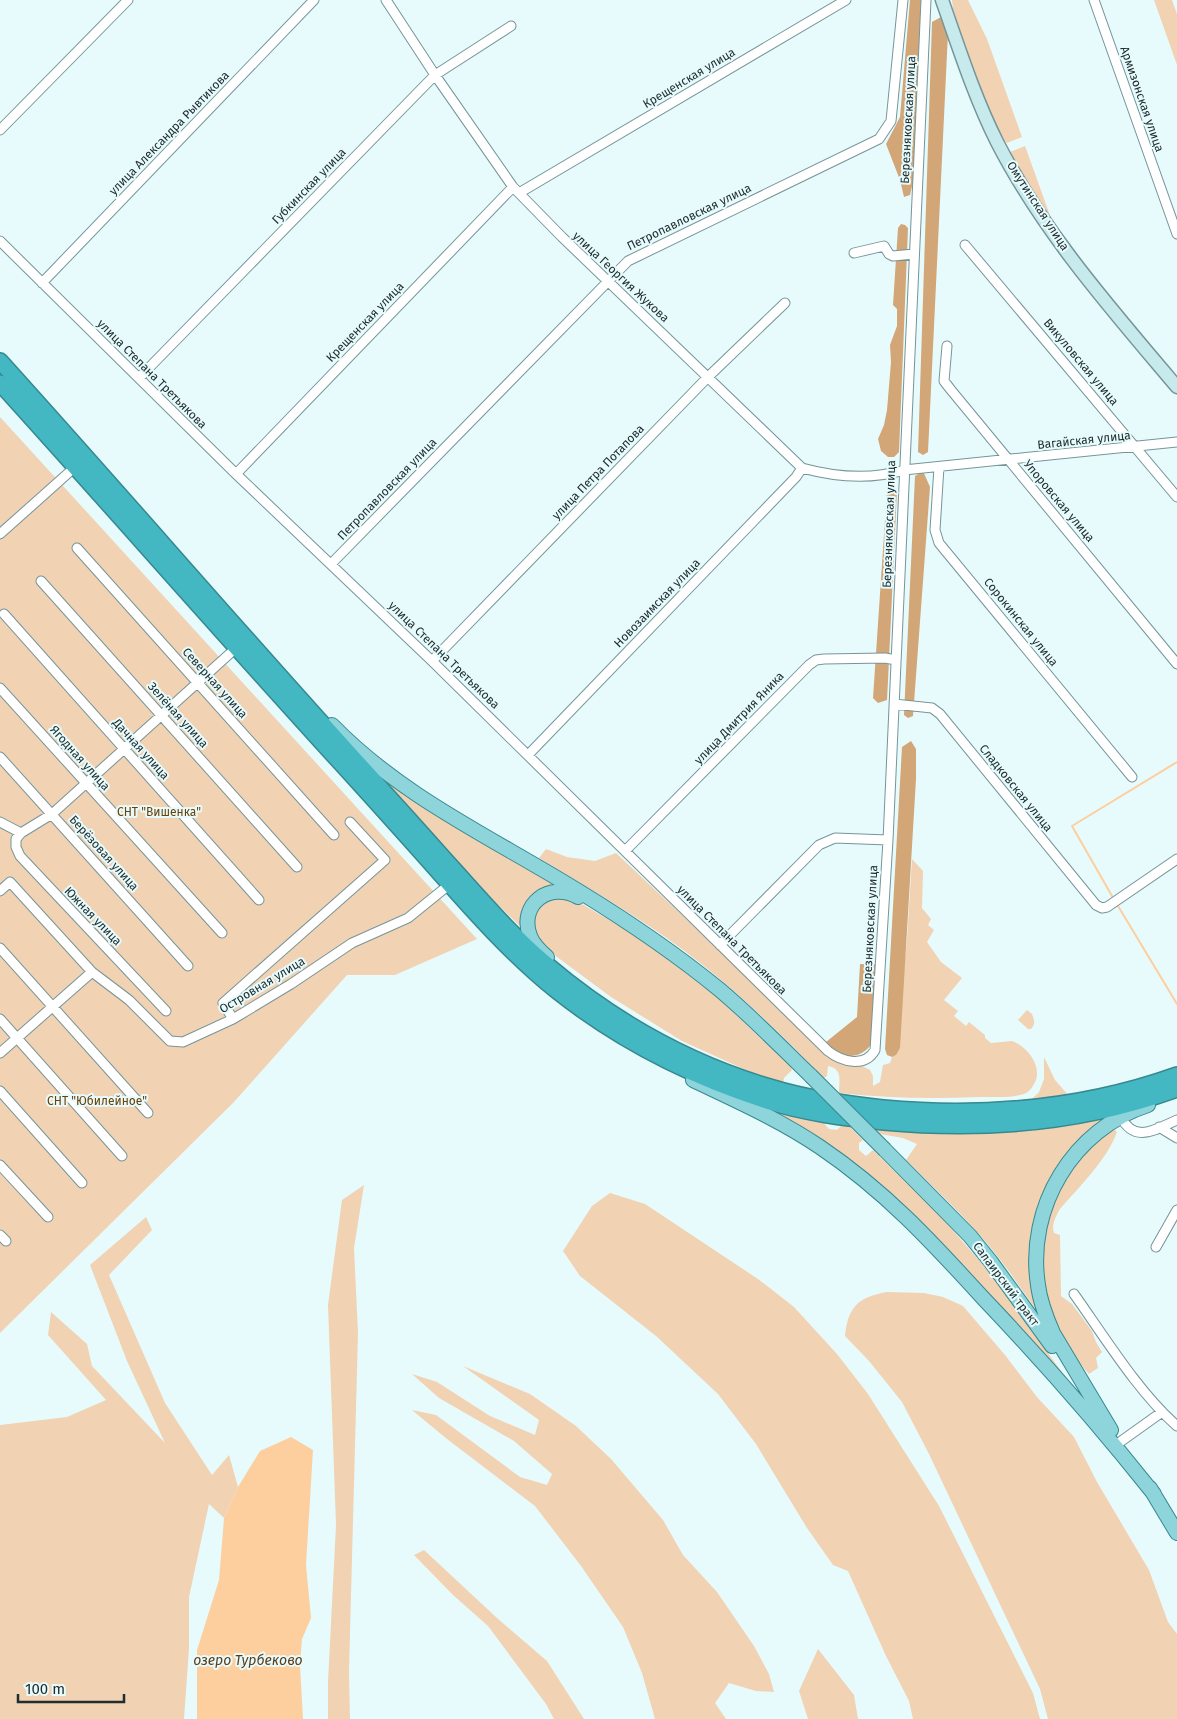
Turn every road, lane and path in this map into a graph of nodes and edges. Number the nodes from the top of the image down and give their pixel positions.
1 (128, 0) edge
2 (314, 0) edge
3 (386, 0) edge
4 (846, 0) edge
5 (903, 0) edge
6 (926, 0) edge
7 (942, 0) edge
8 (1094, 0) edge
9 (511, 26) dead end
10 (435, 75) junction
11 (0, 130) edge
12 (516, 190) junction
13 (1177, 234) edge
14 (0, 241) edge
15 (965, 245) dead end
16 (854, 253) dead end
17 (914, 254) junction
18 (608, 281) junction
19 (42, 284) junction
20 (785, 303) dead end
21 (947, 346) dead end
22 (0, 361) edge
23 (708, 377) junction
24 (139, 378) junction
25 (0, 383) edge
26 (1177, 387) edge
27 (44, 422) junction
28 (1177, 442) edge
29 (1136, 447) junction
30 (1009, 460) junction
31 (75, 467) junction
32 (802, 468) junction
33 (939, 468) junction
34 (904, 470) junction
35 (236, 474) junction
36 (1177, 497) edge
37 (0, 534) edge
38 (77, 548) dead end
39 (331, 564) junction
40 (41, 580) dead end
41 (222, 612) junction
42 (4, 614) dead end
43 (236, 648) junction
44 (896, 660) junction
45 (432, 661) junction
46 (1177, 664) edge
47 (198, 682) junction
48 (0, 688) edge
49 (894, 704) junction
50 (161, 715) junction
51 (124, 749) junction
52 (528, 755) junction
53 (0, 758) edge
54 (1132, 777) dead end
55 (86, 784) junction
56 (52, 814) junction
57 (0, 822) edge
58 (350, 822) dead end
59 (21, 833) junction
60 (334, 835) dead end
61 (888, 840) junction
62 (625, 851) junction
63 (1177, 859) edge
64 (297, 867) dead end
65 (450, 884) junction
66 (0, 891) edge
67 (259, 900) dead end
68 (222, 933) dead end
69 (649, 936) junction
70 (720, 945) junction
71 (0, 948) edge
72 (188, 966) dead end
73 (92, 972) junction
74 (557, 991) junction
75 (53, 1007) junction
76 (166, 1011) dead end
77 (0, 1019) edge
78 (232, 1019) junction
79 (17, 1038) junction
80 (876, 1050) joint
81 (0, 1053) edge
82 (703, 1063) junction
83 (1177, 1074) edge
84 (1177, 1089) edge
85 (0, 1091) edge
86 (1177, 1095) edge
87 (148, 1113) dead end
88 (1120, 1116) junction
89 (1177, 1120) edge
90 (1160, 1127) junction
91 (1177, 1138) edge
92 (122, 1156) dead end
93 (0, 1164) edge
94 (82, 1183) dead end
95 (1177, 1210) edge
96 (48, 1217) dead end
97 (1156, 1247) dead end
98 (1074, 1294) dead end
99 (1162, 1412) junction
100 (1177, 1426) edge
101 (1111, 1430) junction
102 (1120, 1442) junction
103 (1154, 1494) junction
104 (1176, 1530) edge

1 - 11 street
2 - 19 street, улица Александра Рывтикова
3 - 10 street, улица Георгия Жукова
4 - 12 street, Крещенская улица
5 - 18 street, Петропавловская улица
6 - 17 street, Березняковская улица
7 - 26 street, Омутинская улица
8 - 13 street, Армизонская улица
9 - 10 street, Губкинская улица
10 - 12 street, улица Георгия Жукова
10 - 24 street, Губкинская улица
12 - 18 street, улица Георгия Жукова
12 - 35 street, Крещенская улица
14 - 19 street, улица Степана Третьякова
15 - 29 street, Викуловская улица
16 - 17 street
17 - 34 street, Березняковская улица
18 - 23 street, улица Георгия Жукова
18 - 39 street, Петропавловская улица
19 - 24 street, улица Степана Третьякова
20 - 23 street, улица Петра Потапова
21 - 30 street, Упоровская улица
22 - 27 highway
23 - 32 street, улица Георгия Жукова
23 - 45 street, улица Петра Потапова
24 - 35 street, улица Степана Третьякова
25 - 27 highway
27 - 31 highway
27 - 41 highway
28 - 29 street, Вагайская улица
29 - 30 street, Вагайская улица
29 - 36 street, Викуловская улица
30 - 33 street, Вагайская улица
30 - 46 street, Упоровская улица
31 - 37 street
31 - 43 highway
32 - 34 street
32 - 52 street, Новозаимская улица
33 - 34 street, Вагайская улица
33 - 54 street, Сорокинская улица
34 - 44 street, Березняковская улица
35 - 39 street, улица Степана Третьякова
38 - 47 street, Северная улица
39 - 45 street, улица Степана Третьякова
40 - 50 street, Зелёная улица
41 - 69 main road
41 - 82 highway
42 - 51 street, Дачная улица
43 - 47 street
43 - 65 highway
44 - 49 street, Березняковская улица
44 - 62 street, улица Дмитрия Яника
45 - 52 street, улица Степана Третьякова
47 - 50 street
47 - 60 street, Северная улица
48 - 55 street, Ягодная улица
49 - 61 street, Березняковская улица
49 - 63 street, Сладковская улица
50 - 51 street
50 - 64 street, Зелёная улица
51 - 55 street
51 - 67 street, Дачная улица
52 - 62 street, улица Степана Третьякова
53 - 56 street, Берёзовая улица
55 - 56 street
55 - 68 street, Ягодная улица
56 - 59 street
56 - 72 street, Берёзовая улица
57 - 59 street
58 - 78 street
59 - 76 street, Южная улица
61 - 70 street
61 - 80 street, Березняковская улица
62 - 70 street, улица Степана Третьякова
65 - 74 highway
65 - 78 street, Островная улица
66 - 73 street, Островная улица
69 - 82 main road
69 - 101 main road, Салаирский тракт, bridge
70 - 80 street, улица Степана Третьякова
71 - 75 street
73 - 75 street
73 - 78 street, Островная улица
74 - 84 highway
74 - 103 main road
75 - 79 street
75 - 87 street
77 - 79 street
79 - 81 street
79 - 92 street
82 - 83 highway
85 - 94 street
86 - 88 main road
88 - 90 street
88 - 101 main road
89 - 90 street
90 - 91 street
93 - 96 street
95 - 97 street
98 - 99 street
99 - 100 street
99 - 102 street
101 - 102 main road
102 - 103 main road
103 - 104 main road

